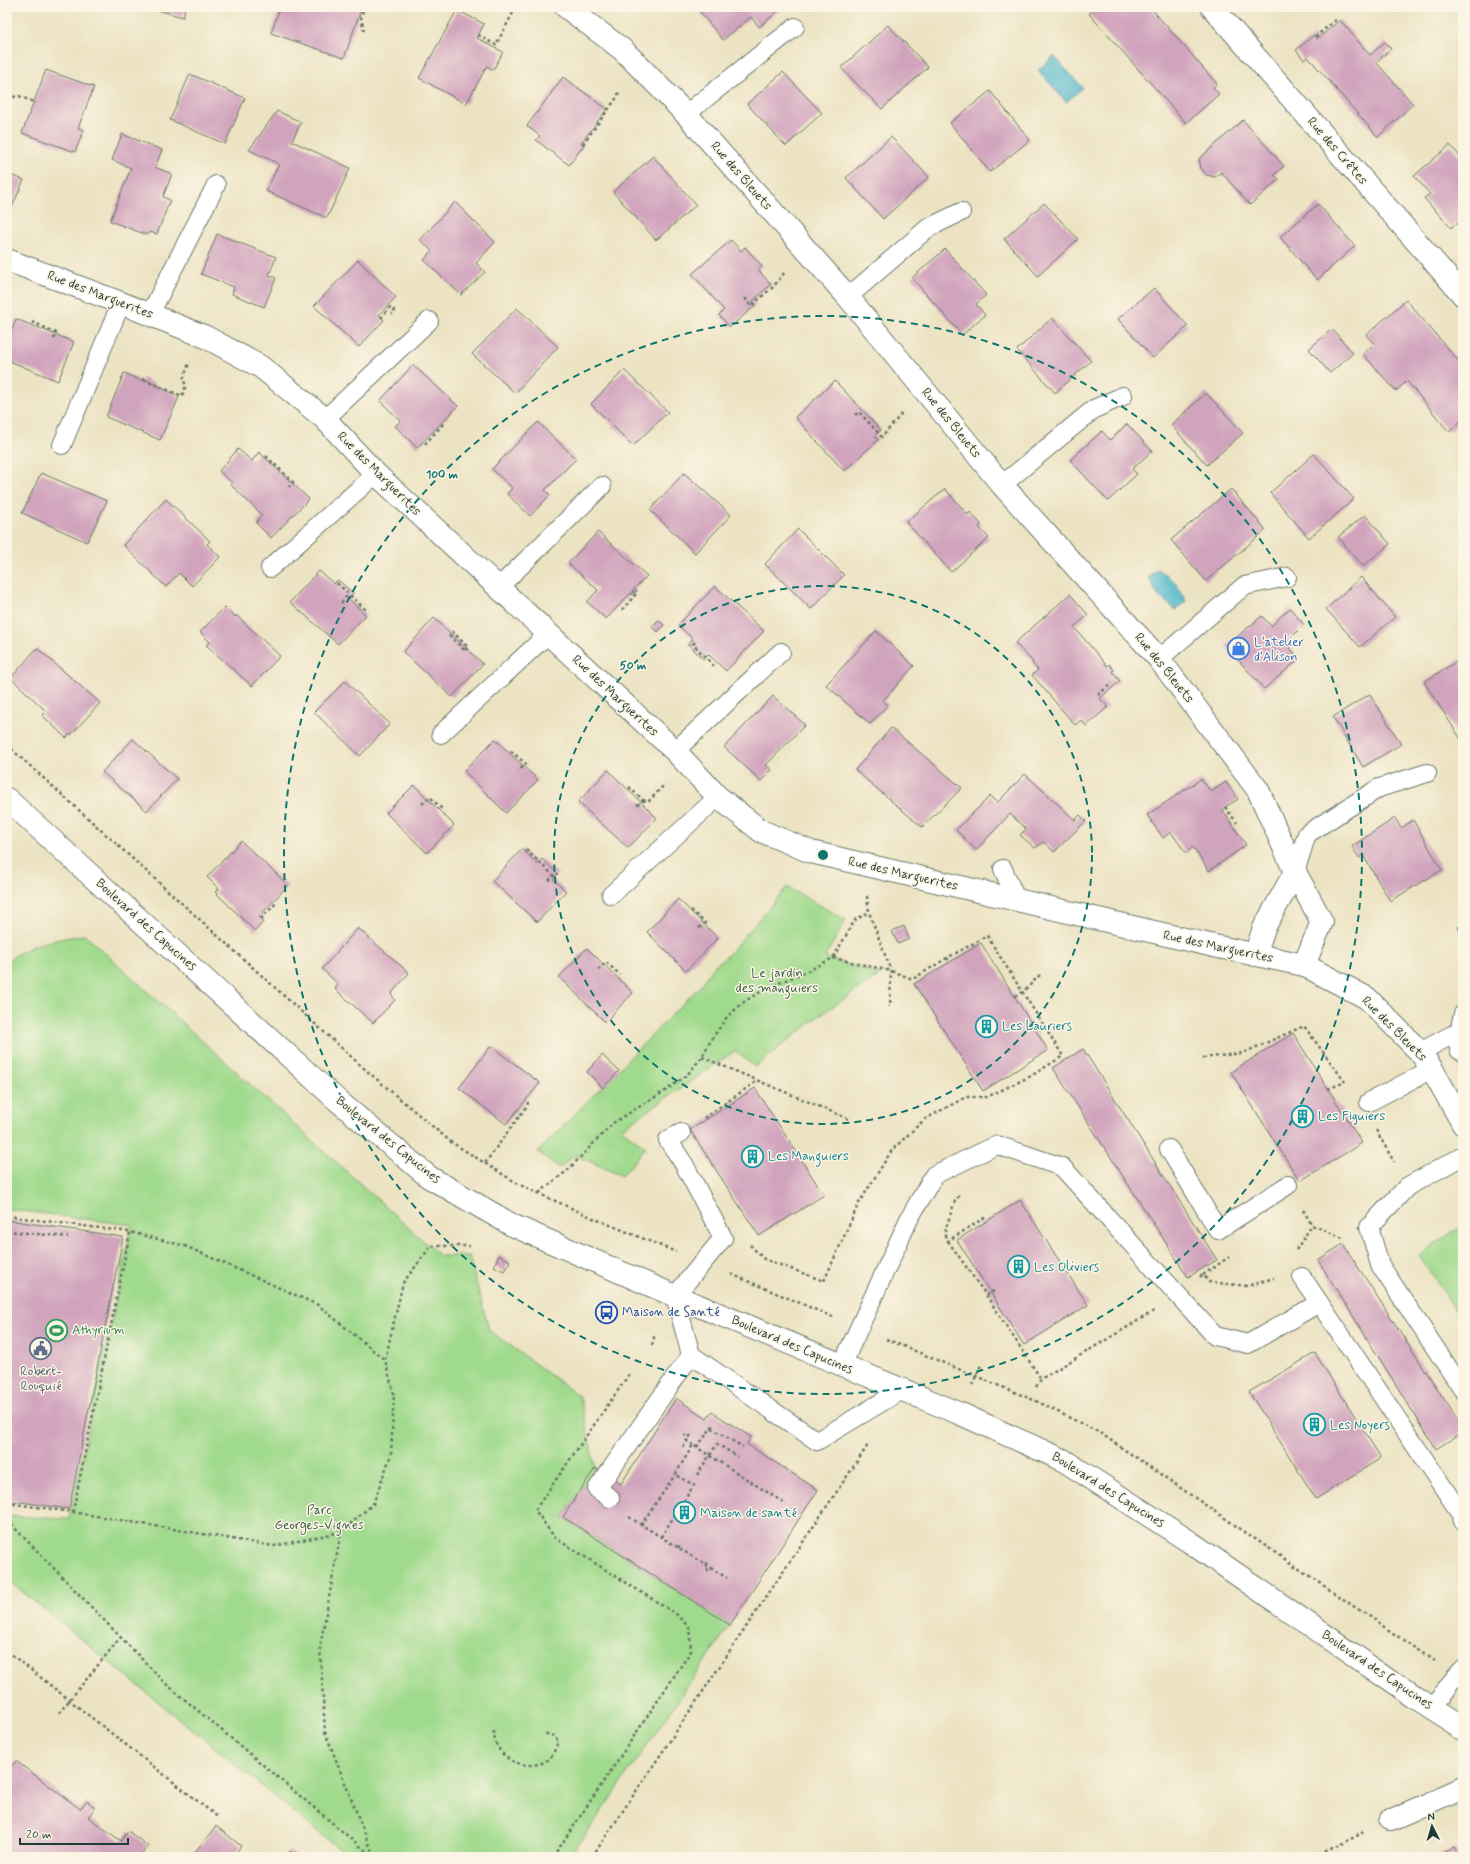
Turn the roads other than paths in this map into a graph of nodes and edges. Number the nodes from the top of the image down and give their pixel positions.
1 (566, 7) edge
2 (1212, 7) edge
3 (795, 27) dead end
4 (686, 114) junction
5 (216, 185) dead end
6 (960, 212) dead end
7 (7, 260) edge
8 (1463, 295) edge
9 (848, 297) junction
10 (122, 302) junction
11 (150, 314) junction
12 (429, 321) dead end
13 (1123, 396) dead end
14 (325, 419) junction
15 (62, 445) dead end
16 (376, 474) junction
17 (1002, 485) junction
18 (602, 486) dead end
19 (270, 568) dead end
20 (1287, 577) dead end
21 (499, 587) junction
22 (548, 634) junction
23 (781, 652) dead end
24 (1159, 659) junction
25 (441, 734) dead end
26 (675, 751) junction
27 (1427, 773) dead end
28 (718, 797) junction
29 (7, 799) edge
30 (1003, 869) dead end
31 (1295, 872) junction
32 (611, 895) dead end
33 (1017, 901) junction
34 (1255, 955) junction
35 (1304, 965) junction
36 (1462, 1025) edge
37 (1420, 1052) junction
38 (1463, 1052) edge
39 (1432, 1069) junction
40 (1369, 1102) dead end
41 (1463, 1124) edge
42 (681, 1133) dead end
43 (1169, 1149) dead end
44 (1463, 1156) edge
45 (1288, 1185) dead end
46 (1302, 1277) dead end
47 (675, 1296) junction
48 (1319, 1303) junction
49 (691, 1355) junction
50 (842, 1365) junction
51 (902, 1390) junction
52 (1463, 1390) edge
53 (610, 1498) dead end
54 (1463, 1521) edge
55 (1463, 1670) edge
56 (1430, 1707) junction
57 (1463, 1728) edge
58 (1463, 1788) edge
59 (1391, 1820) road end

1 - 4 street, Rue des Bleuets
2 - 8 street, Rue des Crêtes
3 - 4 lane
4 - 9 street, Rue des Bleuets
5 - 11 lane
6 - 9 lane
7 - 10 street, Rue des Marguerites
9 - 17 street, Rue des Bleuets
10 - 11 street, Rue des Marguerites
10 - 15 lane
11 - 14 street, Rue des Marguerites
12 - 14 lane
13 - 17 lane
14 - 16 street, Rue des Marguerites
16 - 19 lane
16 - 21 street, Rue des Marguerites
17 - 24 street, Rue des Bleuets
18 - 21 lane
20 - 24 lane
21 - 22 street, Rue des Marguerites
22 - 25 lane
22 - 26 street, Rue des Marguerites
23 - 26 lane
24 - 31 street, Rue des Bleuets
26 - 28 street, Rue des Marguerites
27 - 31 lane
28 - 32 lane
28 - 33 street, Rue des Marguerites
29 - 47 street, Boulevard des Capucines
30 - 33 lane
31 - 34 street
31 - 35 street, Rue des Bleuets
33 - 34 street, Rue des Marguerites
34 - 35 street, Rue des Marguerites
35 - 37 street, Rue des Bleuets
36 - 37 lane
36 - 38 lane
37 - 39 street, Rue des Bleuets
39 - 40 lane
39 - 41 street, Rue des Bleuets
42 - 47 lane
43 - 45 lane
44 - 52 lane
46 - 48 lane
47 - 49 lane
47 - 50 street, Boulevard des Capucines
48 - 50 lane
48 - 54 lane
49 - 51 lane
49 - 53 lane
50 - 51 street, Boulevard des Capucines
51 - 56 street, Boulevard des Capucines
55 - 56 lane
56 - 57 street, Boulevard des Capucines
58 - 59 street

